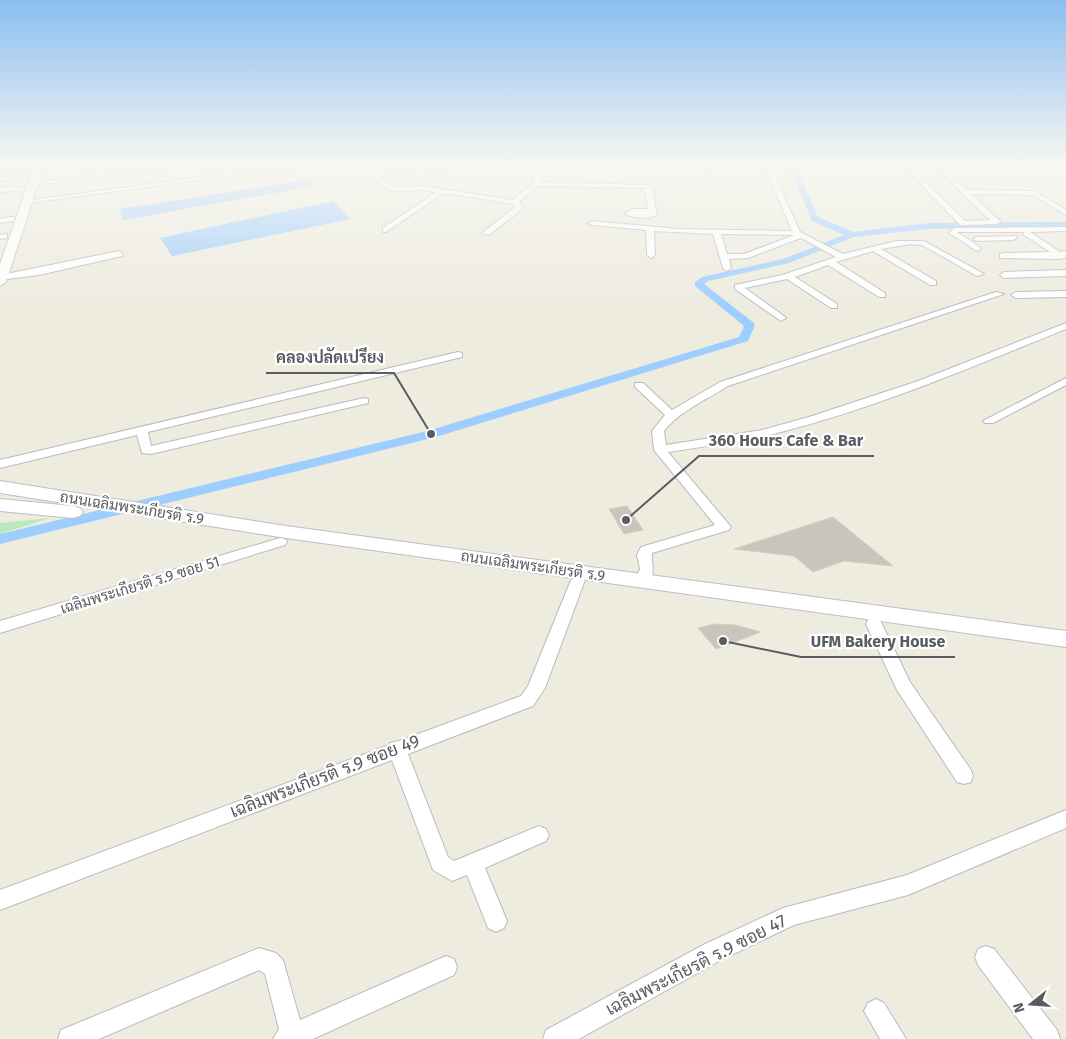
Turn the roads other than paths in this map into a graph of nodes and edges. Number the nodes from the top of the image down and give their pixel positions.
1 (14, 211) edge
2 (24, 211) edge
3 (413, 211) edge
4 (514, 211) edge
5 (791, 211) edge
6 (952, 211) edge
7 (986, 211) edge
8 (11, 219) junction
9 (0, 221) edge
10 (592, 223) dead end
11 (650, 228) junction
12 (1066, 229) edge
13 (386, 230) dead end
14 (713, 232) junction
15 (486, 233) dead end
16 (803, 235) junction
17 (977, 239) dead end
18 (1, 240) edge
19 (874, 248) junction
20 (977, 249) dead end
21 (119, 254) dead end
22 (651, 254) dead end
23 (840, 256) junction
24 (1003, 256) dead end
25 (1064, 256) edge
26 (724, 258) junction
27 (830, 263) junction
28 (727, 268) dead end
29 (1066, 273) edge
30 (980, 274) dead end
31 (1004, 275) dead end
32 (788, 276) junction
33 (1, 280) edge
34 (933, 284) dead end
35 (999, 294) dead end
36 (1066, 294) edge
37 (882, 295) dead end
38 (1016, 296) dead end
39 (834, 306) dead end
40 (781, 318) dead end
41 (1065, 320) edge
42 (458, 355) dead end
43 (1066, 380) edge
44 (639, 385) dead end
45 (364, 401) dead end
46 (671, 415) junction
47 (989, 421) dead end
48 (142, 431) junction
49 (660, 450) junction
50 (0, 464) edge
51 (0, 482) edge
52 (0, 487) edge
53 (21, 490) junction
54 (0, 505) edge
55 (153, 517) junction
56 (280, 542) junction
57 (578, 580) junction
58 (642, 581) junction
59 (874, 624) junction
60 (0, 627) edge
61 (1066, 639) edge
62 (1066, 652) edge
63 (397, 748) junction
64 (964, 776) dead end
65 (1066, 819) edge
66 (539, 835) dead end
67 (473, 863) junction
68 (0, 900) edge
69 (496, 921) dead end
70 (986, 957) dead end
71 (446, 967) dead end
72 (876, 1011) dead end
73 (288, 1037) edge
74 (70, 1039) edge
75 (555, 1039) edge
76 (894, 1039) edge
77 (1048, 1039) edge

1 - 8 main road
2 - 33 main road
3 - 13 street
4 - 15 street
5 - 16 street
6 - 7 street
8 - 9 street
8 - 18 main road
10 - 11 street
11 - 14 street
11 - 22 street
12 - 20 street
14 - 16 street
14 - 26 street
16 - 23 street
16 - 26 street
17 - 25 street
19 - 23 street
19 - 30 street
19 - 34 street
21 - 33 street
23 - 27 street
24 - 25 street
26 - 28 street
27 - 32 street
27 - 37 street
29 - 31 street
32 - 39 street
32 - 40 street
35 - 46 street
36 - 38 street
41 - 49 street
42 - 48 street
43 - 47 street
44 - 46 street
45 - 48 street
46 - 49 street
48 - 50 street
49 - 58 street
51 - 53 main road
52 - 53 main road, ถนนเฉลิมพระเกียรติ ร.9
53 - 55 main road, ถนนเฉลิมพระเกียรติ ร.9
54 - 55 main road, ถนนเฉลิมพระเกียรติ ร.9
55 - 56 main road, ถนนเฉลิมพระเกียรติ ร.9
55 - 58 main road, ถนนเฉลิมพระเกียรติ ร.9
56 - 57 main road, ถนนเฉลิมพระเกียรติ ร.9
56 - 60 street, เฉลิมพระเกียรติ ร.9 ซอย 51
57 - 59 main road, ถนนเฉลิมพระเกียรติ ร.9
57 - 63 street, เฉลิมพระเกียรติ ร.9 ซอย 49
58 - 61 main road, ถนนเฉลิมพระเกียรติ ร.9
59 - 62 main road, ถนนเฉลิมพระเกียรติ ร.9
59 - 64 street
63 - 67 street
63 - 68 street, เฉลิมพระเกียรติ ร.9 ซอย 49
65 - 75 street, เฉลิมพระเกียรติ ร.9 ซอย 47
66 - 67 street
67 - 69 street
70 - 77 street
71 - 73 street
72 - 76 street
73 - 74 street

